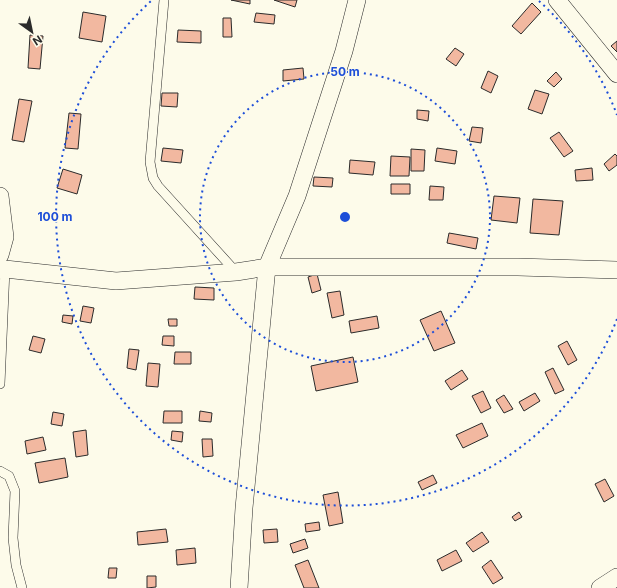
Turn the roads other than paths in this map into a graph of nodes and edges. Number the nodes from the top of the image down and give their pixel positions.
1 (164, 0) edge
2 (357, 0) edge
3 (557, 0) edge
4 (617, 74) edge
5 (0, 196) edge
6 (2, 264) edge
7 (267, 267) junction
8 (617, 270) edge
9 (236, 272) junction
10 (0, 384) edge
11 (0, 471) edge
12 (617, 577) edge
13 (22, 588) edge
14 (239, 588) edge
15 (600, 588) edge

1 - 9 lane
2 - 7 street
3 - 4 street
5 - 6 street
6 - 9 street
6 - 10 lane
7 - 8 street
7 - 9 street
7 - 14 street
11 - 13 lane
12 - 15 street

